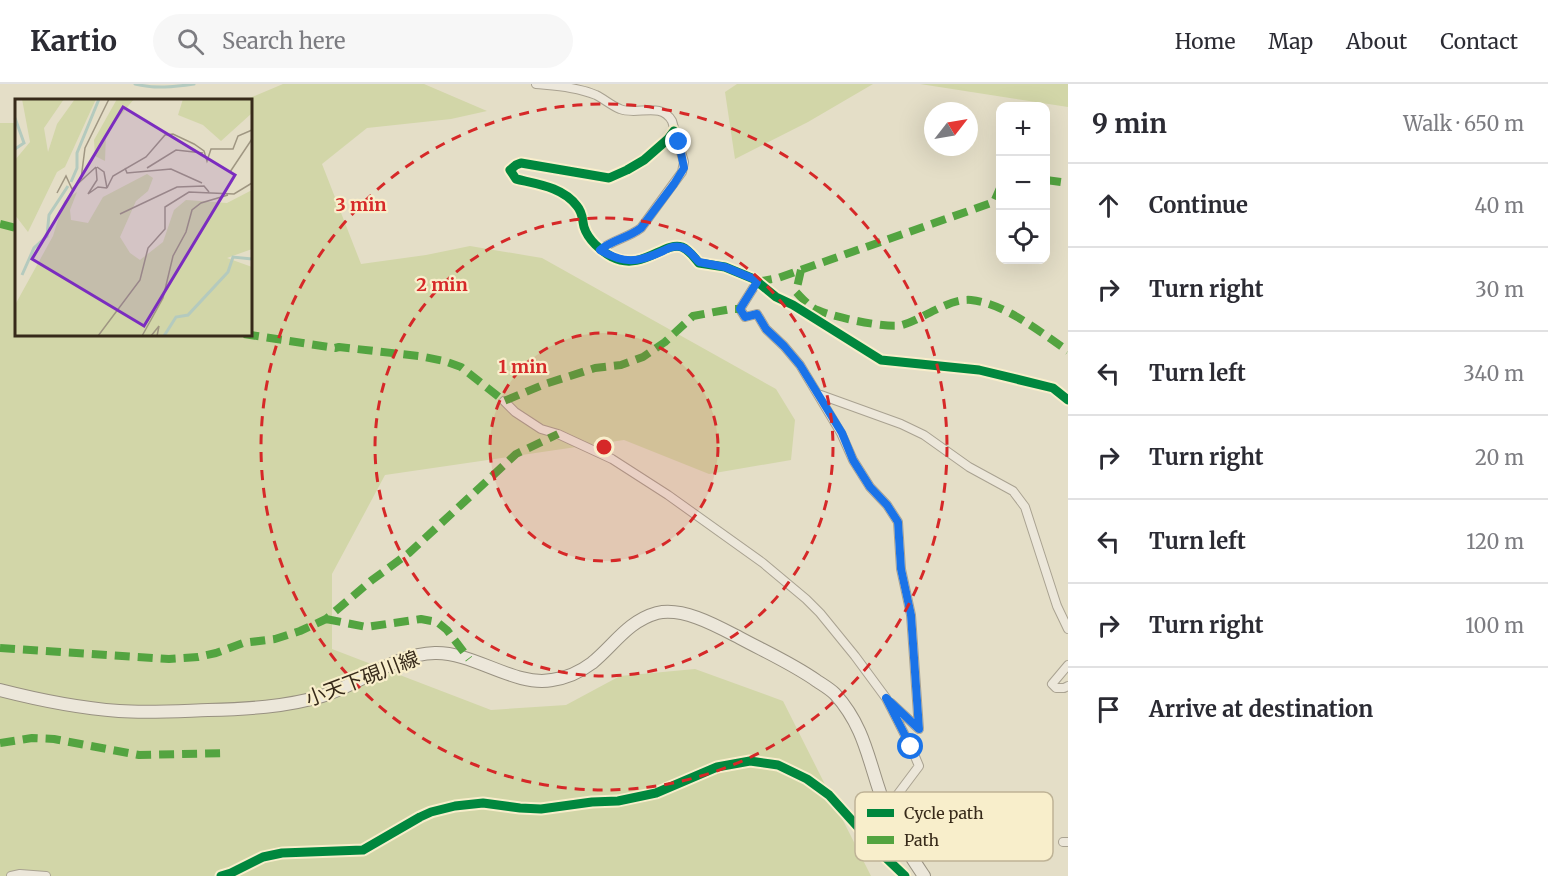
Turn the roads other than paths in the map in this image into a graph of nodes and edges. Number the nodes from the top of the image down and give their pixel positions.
1 (536, 84) edge
2 (571, 86) edge
3 (674, 131) junction
4 (600, 250) junction
5 (757, 282) junction
6 (818, 394) junction
7 (504, 400) dead end
8 (1068, 400) edge
9 (1068, 629) edge
10 (1068, 665) edge
11 (1068, 686) edge
12 (0, 690) edge
13 (886, 698) junction
14 (881, 792) edge
15 (900, 792) edge
16 (855, 824) edge
17 (889, 861) edge
18 (915, 861) edge
19 (11, 876) edge
20 (46, 876) edge
21 (221, 876) edge
22 (905, 876) edge
23 (924, 876) edge

1 - 2 street
2 - 3 street
3 - 4 street
3 - 4 street
4 - 5 street
5 - 6 street
5 - 8 street
6 - 9 street
6 - 13 street
7 - 13 street
10 - 11 street
12 - 14 main road, 小天下硯川線
13 - 15 street
16 - 21 street
17 - 22 street
18 - 23 main road, 小天下硯川線
19 - 20 street

